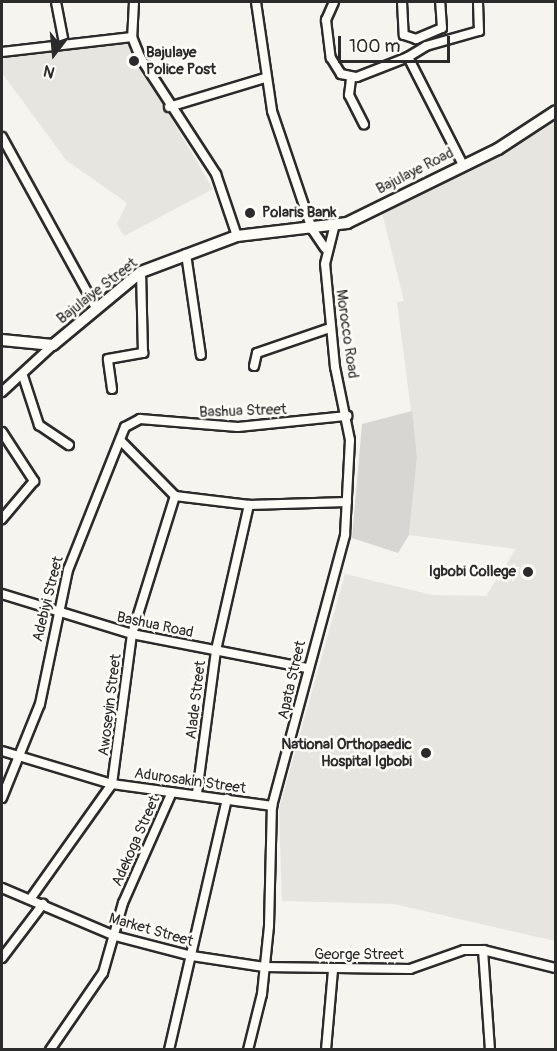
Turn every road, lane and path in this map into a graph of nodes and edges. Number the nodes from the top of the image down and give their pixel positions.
1 (56, 2) edge
2 (135, 2) edge
3 (256, 2) edge
4 (334, 2) edge
5 (402, 2) edge
6 (440, 2) edge
7 (477, 2) edge
8 (132, 37) junction
9 (64, 43) junction
10 (2, 52) edge
11 (408, 57) junction
12 (265, 78) junction
13 (351, 79) junction
14 (169, 107) junction
15 (555, 111) edge
16 (364, 124) dead end
17 (2, 137) edge
18 (462, 163) junction
19 (334, 226) junction
20 (312, 229) junction
21 (279, 230) joint
22 (237, 236) junction
23 (325, 248) junction
24 (186, 254) junction
25 (141, 272) junction
26 (96, 309) junction
27 (330, 328) junction
28 (2, 340) edge
29 (53, 345) junction
30 (201, 355) dead end
31 (254, 366) dead end
32 (23, 376) junction
33 (112, 389) dead end
34 (2, 392) edge
35 (140, 419) joint
36 (348, 420) junction
37 (2, 432) edge
38 (120, 441) junction
39 (69, 445) dead end
40 (176, 496) junction
41 (347, 502) junction
42 (249, 505) junction
43 (2, 519) edge
44 (2, 594) edge
45 (55, 614) junction
46 (132, 634) junction
47 (216, 650) junction
48 (307, 668) junction
49 (2, 751) edge
50 (20, 758) junction
51 (112, 784) junction
52 (172, 792) junction
53 (197, 794) junction
54 (2, 798) edge
55 (227, 799) junction
56 (272, 806) junction
57 (2, 888) edge
58 (31, 898) junction
59 (43, 904) junction
60 (115, 936) junction
61 (483, 950) junction
62 (192, 956) junction
63 (2, 958) edge
64 (264, 967) junction
65 (555, 968) edge
66 (333, 970) junction
67 (50, 1050) edge
68 (169, 1050) edge
69 (248, 1050) edge
70 (326, 1050) edge
71 (490, 1050) edge

1 - 9 street
2 - 8 street
3 - 12 street
4 - 13 street
5 - 6 street
7 - 11 street
8 - 9 street
8 - 14 street
9 - 10 street
11 - 13 street
11 - 18 street
12 - 14 street
12 - 20 street
13 - 16 street
14 - 22 street
15 - 18 street, Bajulaye Road
17 - 26 street
18 - 19 street, Bajulaye Road
19 - 20 street, Bajulaye Road
19 - 23 street, Morocco Road
20 - 21 street, Bajulaye Road
20 - 23 street
21 - 22 street, Bajulaiye Street
22 - 24 street, Bajulaiye Street
23 - 27 street, Morocco Road
24 - 25 street, Bajulaiye Street
24 - 30 street
25 - 26 street, Bajulaiye Street
25 - 33 street
26 - 29 street, Bajulaiye Street
27 - 31 street
27 - 36 street, Morocco Road
28 - 29 street, Bajulaiye Street
29 - 32 street
32 - 34 street
32 - 39 street
35 - 36 street, Bashua Street
35 - 38 street, Adebiyi Street
36 - 41 street, Apata Street
37 - 43 street
38 - 40 street
38 - 45 street, Adebiyi Street
40 - 42 street
40 - 46 street, Awoseyin Street
41 - 42 street
41 - 48 street, Apata Street
42 - 47 street, Alade Street
44 - 45 street, Bashua Road
45 - 46 street, Bashua Road
45 - 50 street, Adebiyi Street
46 - 47 street, Bashua Road
46 - 51 street, Awoseyin Street
47 - 48 street, Bashua Road
47 - 53 street, Alade Street
48 - 56 street, Apata Street
49 - 50 street, Adurosakin Street
50 - 51 street, Adurosakin Street
50 - 54 street, Adebiyi Street
51 - 52 street, Adurosakin Street
51 - 58 street, Awoseyin Street
52 - 53 street, Adurosakin Street
52 - 60 street, Adekoga Street
53 - 55 street, Adurosakin Street
55 - 56 street, Adurosakin Street
55 - 62 street
56 - 64 street, Apata Street
57 - 58 street, Market Street
58 - 59 street, Market Street
59 - 60 street, Market Street
59 - 63 street
60 - 62 street, Market Street
60 - 67 street, Adekoga Street
61 - 65 street, George Street
61 - 66 street, George Street
61 - 71 street
62 - 64 street, Market Street
62 - 68 street
64 - 66 street, George Street
64 - 69 street, Apata Street
66 - 70 street

